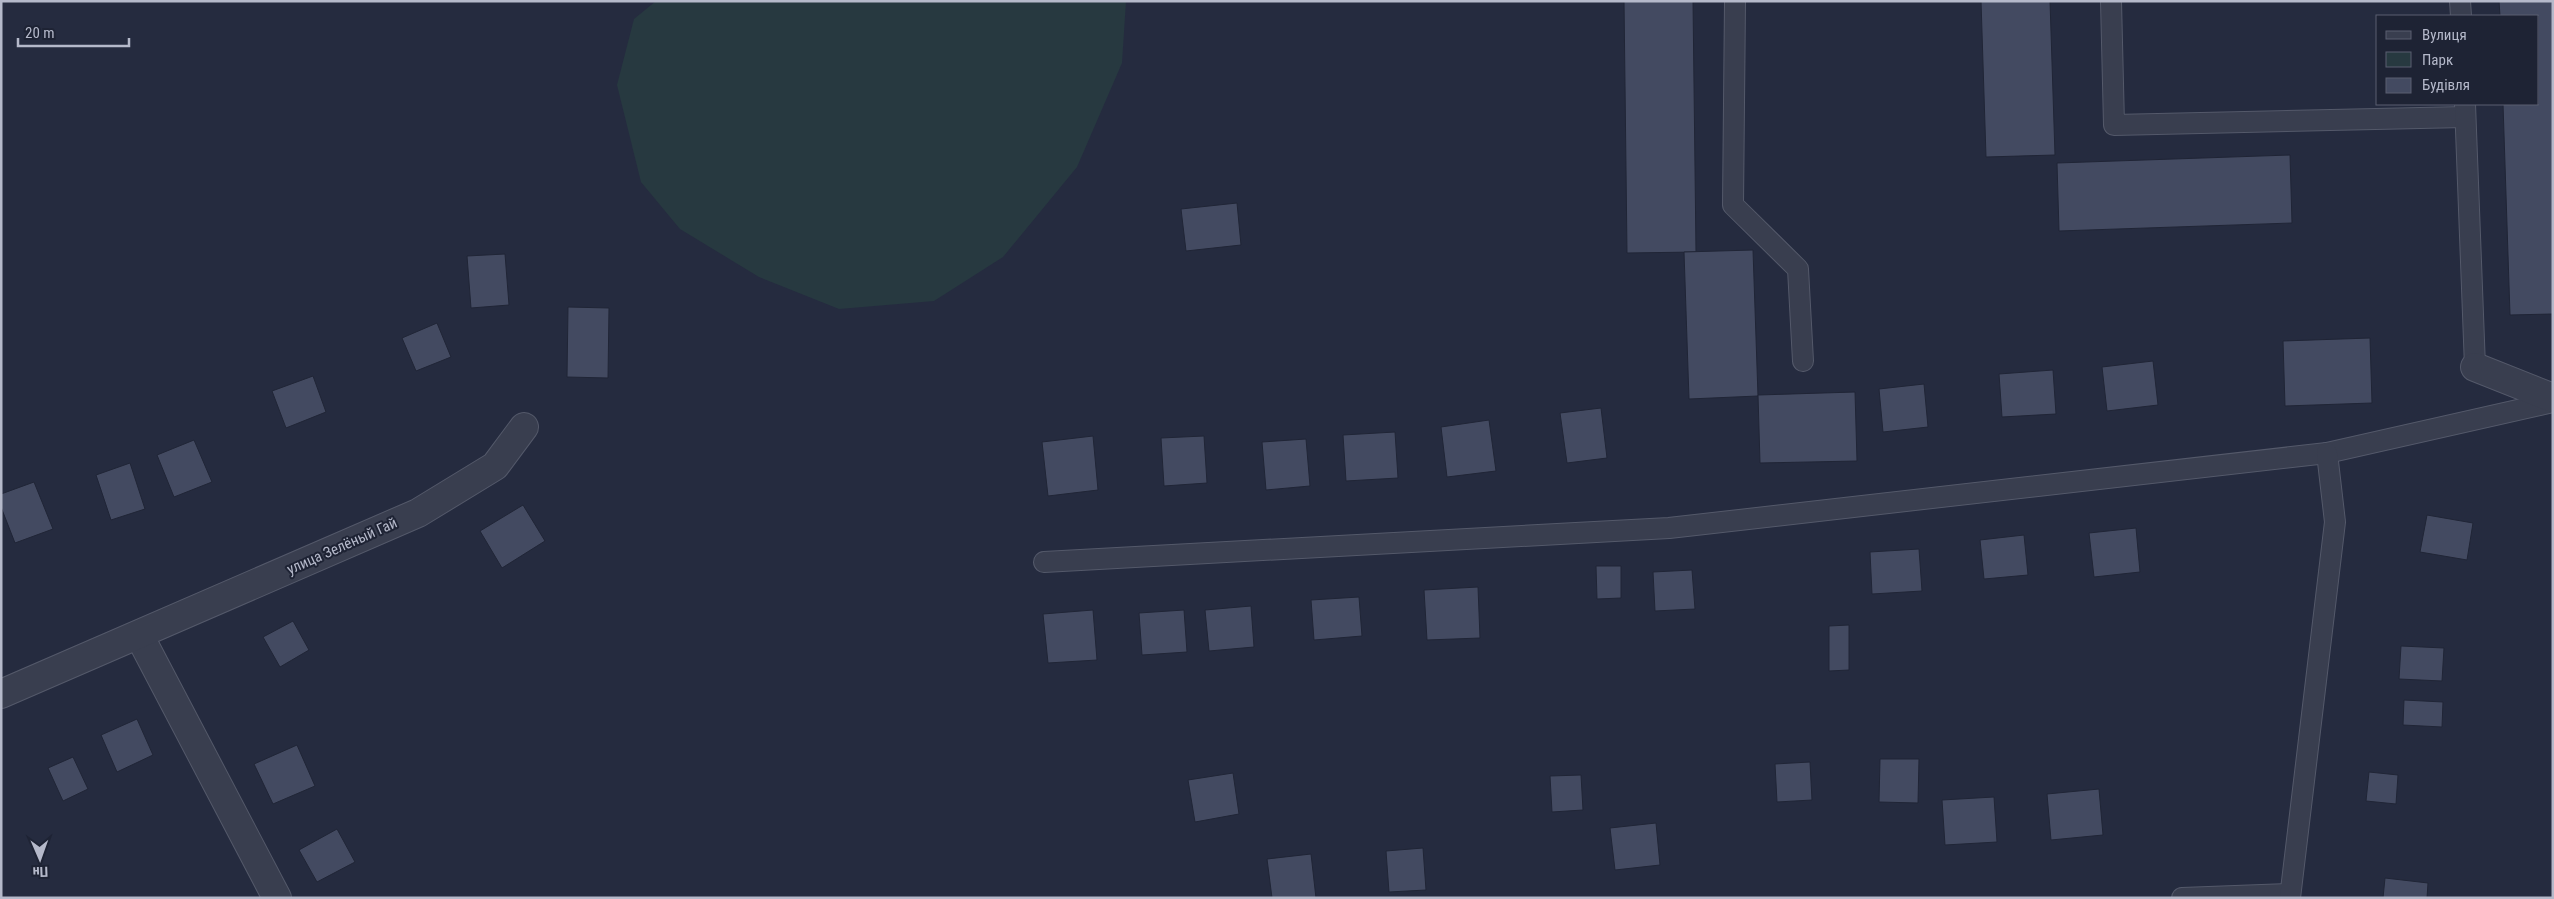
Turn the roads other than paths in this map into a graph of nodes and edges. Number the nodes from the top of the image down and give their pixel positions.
1 (1734, 1) edge
2 (2111, 1) edge
3 (2460, 1) edge
4 (2461, 15) edge
5 (2465, 110) edge
6 (1803, 361) dead end
7 (2475, 367) joint
8 (2553, 400) edge
9 (524, 427) dead end
10 (2326, 453) junction
11 (1044, 562) dead end
12 (139, 635) junction
13 (1, 694) edge
14 (2290, 896) edge
15 (277, 898) edge
16 (2182, 898) edge

1 - 6 lane
2 - 5 lane
3 - 4 lane
5 - 7 lane
7 - 8 street
8 - 10 lane
9 - 12 street, улица Зелёный Гай
10 - 11 lane
10 - 14 lane
12 - 13 street, улица Зелёный Гай
12 - 15 street
14 - 16 lane

